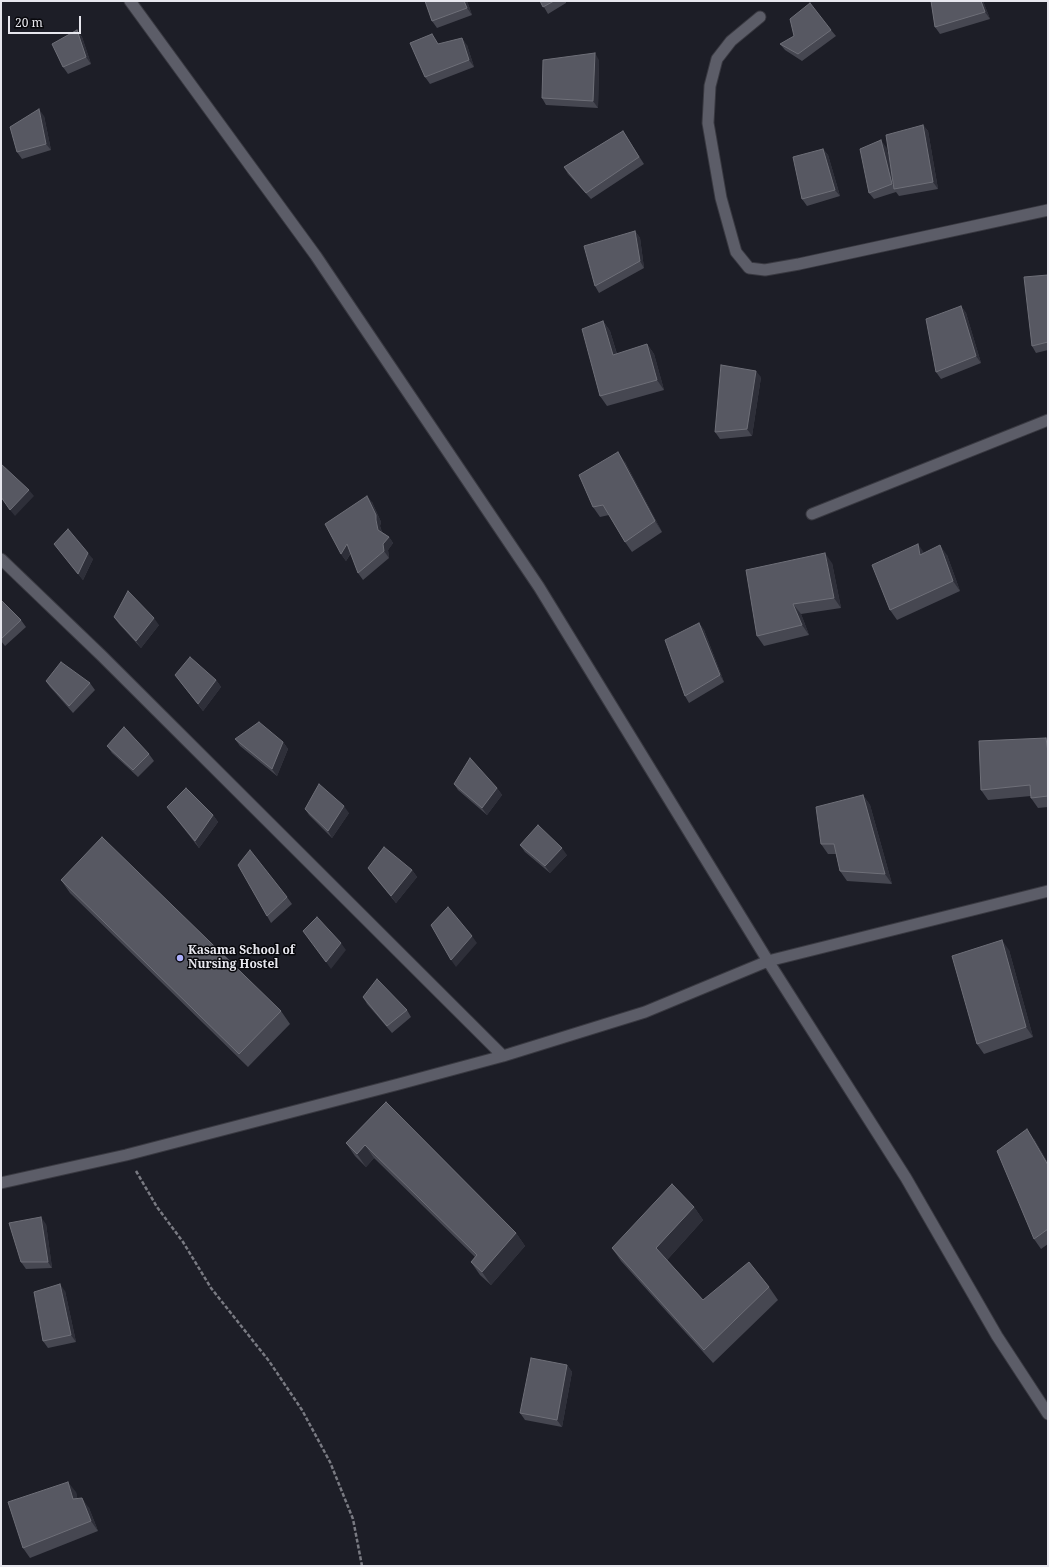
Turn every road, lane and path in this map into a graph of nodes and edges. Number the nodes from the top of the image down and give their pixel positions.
1 (130, 1) edge
2 (760, 17) dead end
3 (1048, 210) edge
4 (1048, 420) edge
5 (812, 514) dead end
6 (1, 559) edge
7 (1048, 891) edge
8 (768, 961) junction
9 (503, 1056) junction
10 (126, 1156) junction
11 (1, 1184) edge
12 (1048, 1414) edge
13 (362, 1566) edge

1 - 8 street
2 - 3 street
4 - 5 street
6 - 9 street
7 - 8 street
8 - 9 street
8 - 12 street
9 - 10 street
10 - 11 street
10 - 13 path

